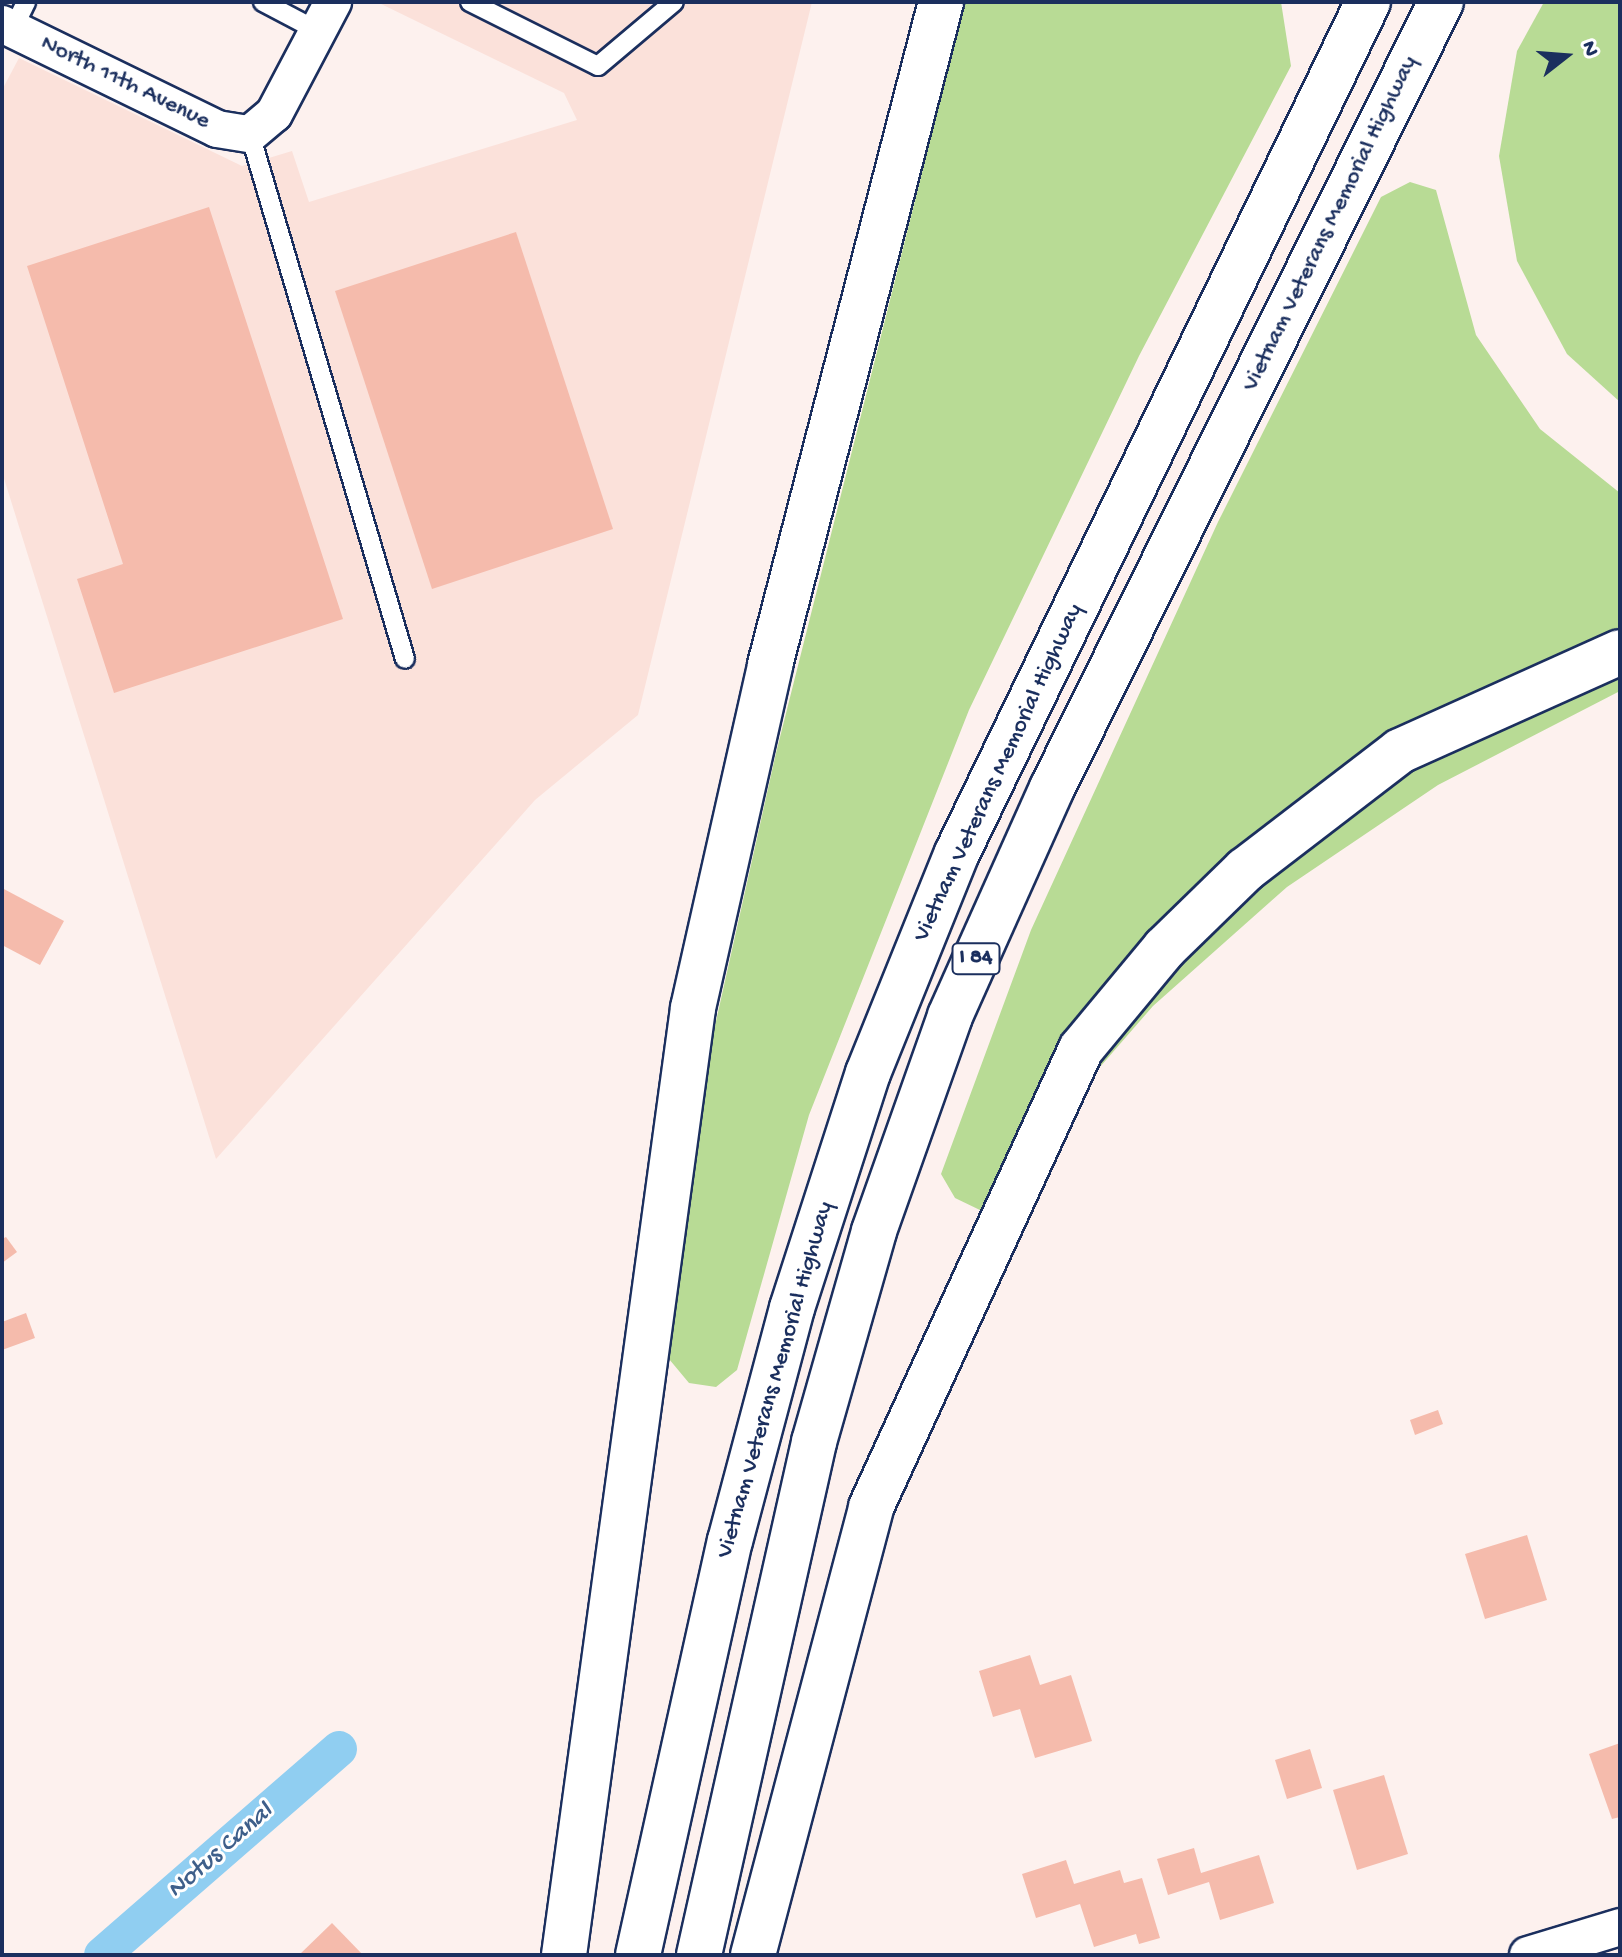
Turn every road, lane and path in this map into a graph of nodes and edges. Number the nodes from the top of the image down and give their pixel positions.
1 (263, 2) edge
2 (470, 2) edge
3 (674, 2) edge
4 (923, 2) edge
5 (941, 2) edge
6 (1368, 2) edge
7 (1435, 15) edge
8 (325, 17) edge
9 (14, 18) edge
10 (919, 71) junction
11 (250, 134) junction
12 (1620, 652) edge
13 (405, 659) dead end
14 (1620, 1927) edge
15 (1573, 1948) edge
16 (564, 1955) edge
17 (638, 1955) edge
18 (699, 1955) edge
19 (753, 1955) edge
20 (1528, 1955) edge

1 - 8 lane
2 - 3 lane
4 - 10 highway
5 - 10 highway
6 - 17 highway, Vietnam Veterans Memorial Highway / I 84
7 - 18 highway, Vietnam Veterans Memorial Highway / I 84
8 - 11 street
9 - 11 street, North 11th Avenue
10 - 16 highway
11 - 13 lane
12 - 19 highway
14 - 15 street
15 - 20 street

